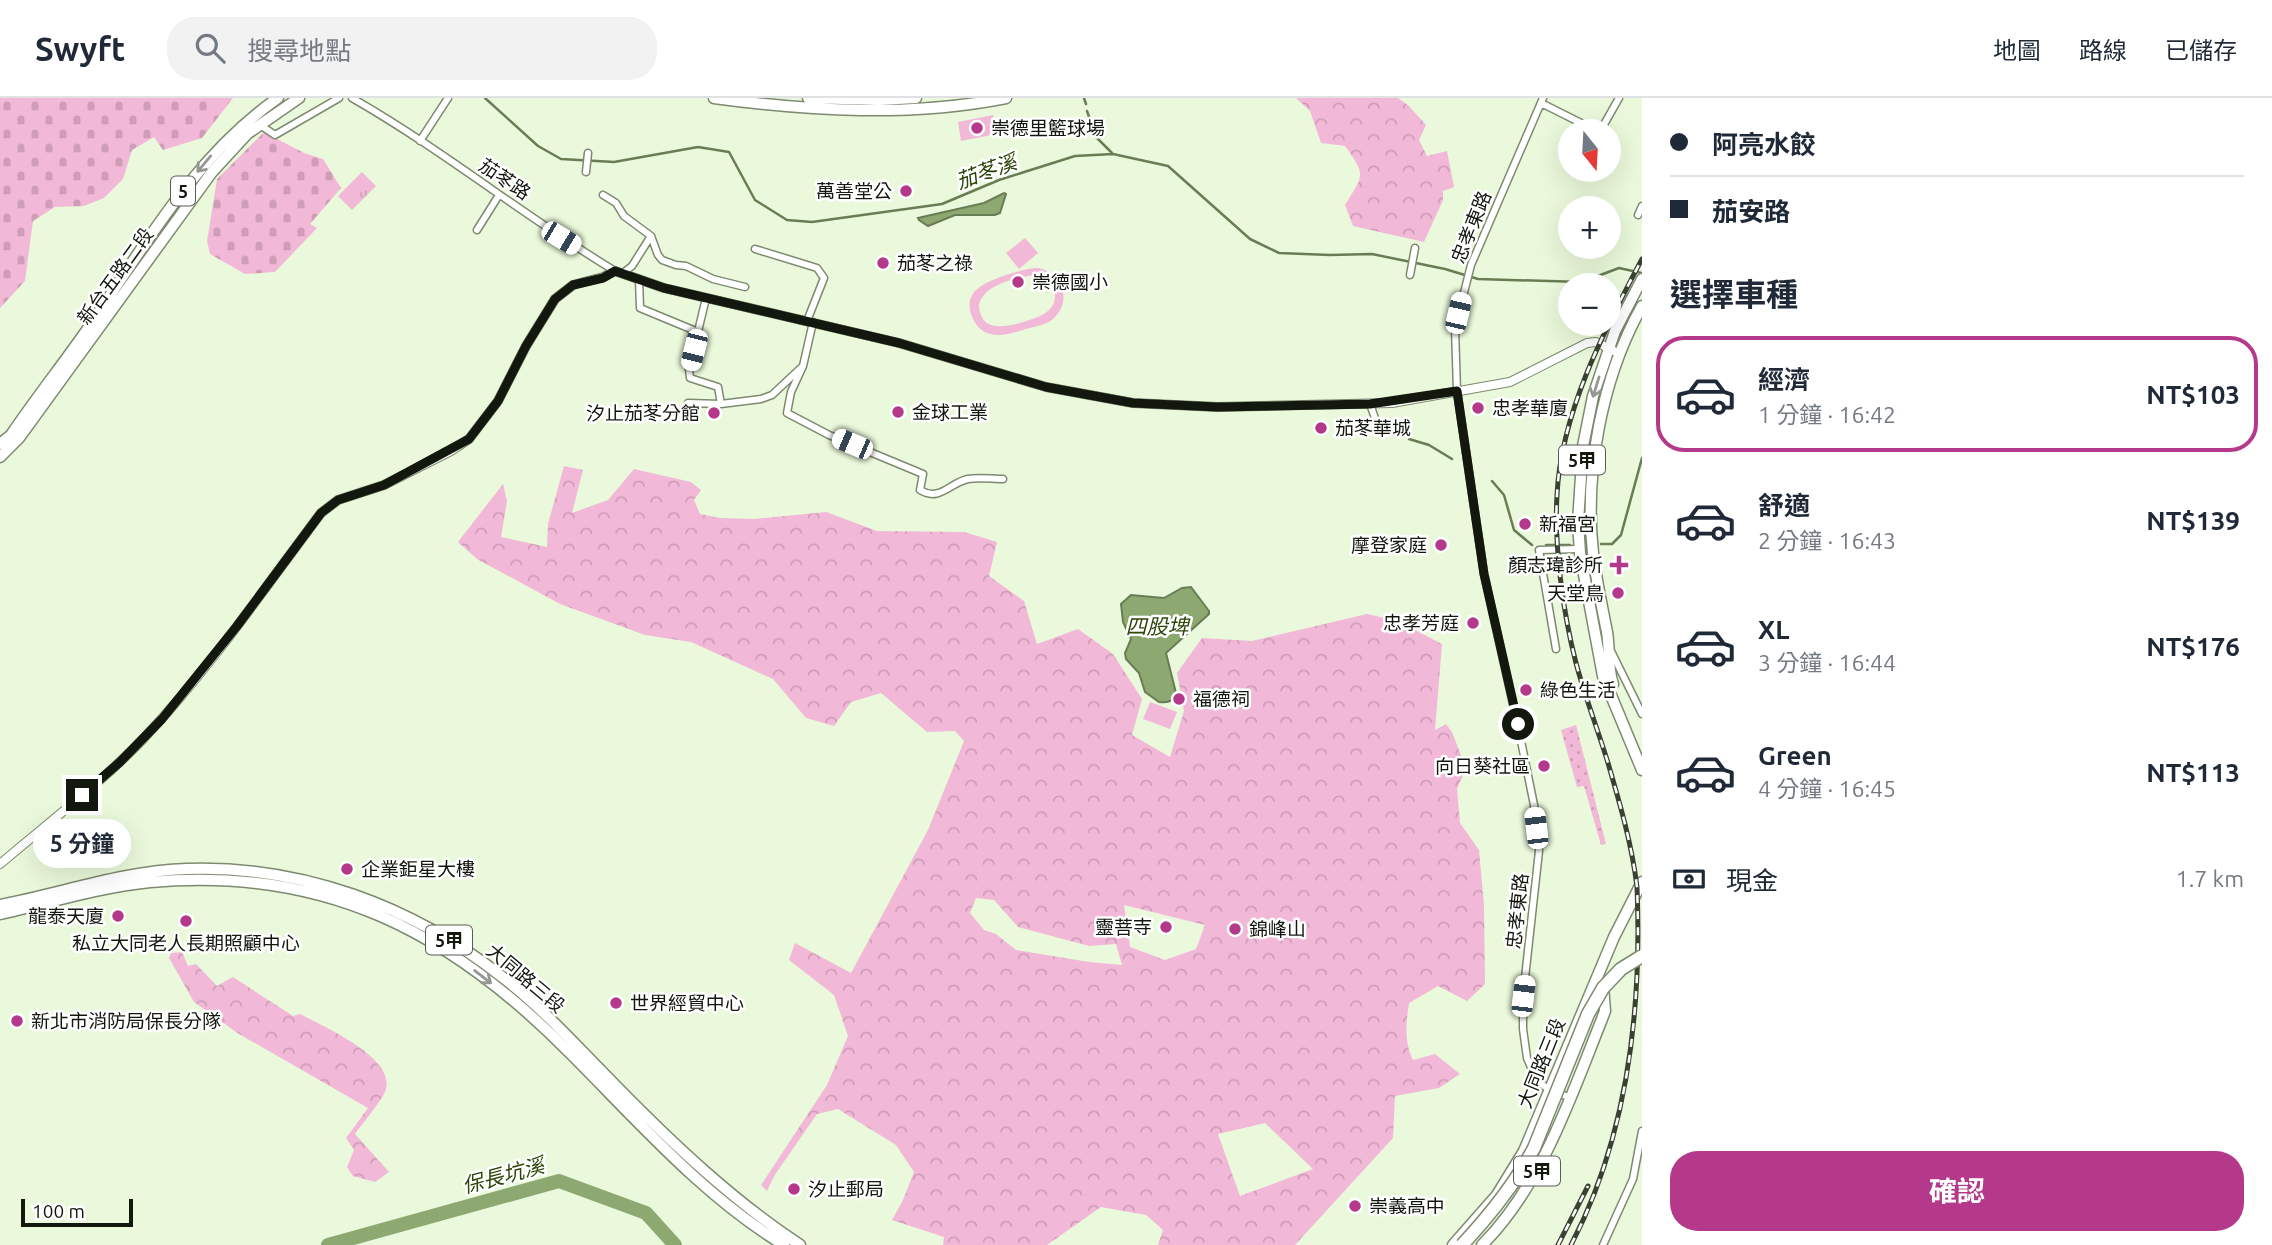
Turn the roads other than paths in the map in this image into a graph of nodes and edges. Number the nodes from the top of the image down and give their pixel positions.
1 (278, 98) edge
2 (299, 98) edge
3 (339, 98) edge
4 (352, 98) edge
5 (448, 98) edge
6 (714, 98) edge
7 (808, 98) edge
8 (916, 98) edge
9 (1006, 98) edge
10 (1619, 98) edge
11 (1542, 100) edge
12 (272, 109) junction
13 (256, 120) junction
14 (420, 141) junction
15 (588, 153) dead end
16 (586, 172) dead end
17 (499, 195) junction
18 (603, 195) dead end
19 (1642, 205) edge
20 (1638, 215) dead end
21 (477, 230) dead end
22 (650, 236) junction
23 (1415, 248) dead end
24 (755, 249) dead end
25 (619, 272) junction
26 (1410, 275) dead end
27 (128, 278) junction
28 (639, 279) junction
29 (1642, 279) edge
30 (746, 287) dead end
31 (706, 298) junction
32 (1642, 306) edge
33 (810, 321) junction
34 (698, 332) junction
35 (1608, 348) junction
36 (1620, 354) junction
37 (803, 366) junction
38 (1457, 391) junction
39 (688, 403) dead end
40 (721, 404) junction
41 (1370, 404) junction
42 (1376, 421) dead end
43 (0, 444) edge
44 (0, 457) edge
45 (1003, 479) dead end
46 (1580, 549) junction
47 (1556, 649) dead end
48 (1610, 649) junction
49 (1597, 650) junction
50 (1642, 714) edge
51 (1642, 755) edge
52 (1642, 770) edge
53 (0, 864) edge
54 (1642, 882) edge
55 (1642, 892) edge
56 (0, 905) edge
57 (0, 914) edge
58 (1642, 956) edge
59 (1642, 962) edge
60 (1550, 1090) junction
61 (1571, 1098) junction
62 (1642, 1131) edge
63 (784, 1245) edge
64 (800, 1245) edge
65 (1453, 1245) edge
66 (1462, 1245) edge
67 (1471, 1245) edge
68 (1482, 1245) edge
69 (1603, 1245) edge

1 - 12 main road, 新台五路二段 / 5
2 - 12 main road, 新台五路二段 / 5
3 - 13 street
4 - 14 street, 茄苳路
5 - 14 street
6 - 9 main road
7 - 8 main road
10 - 11 street
11 - 38 street, 忠孝東路
12 - 13 main road, 新台五路二段 / 5
13 - 27 main road, 新台五路二段 / 5
14 - 17 street, 茄苳路
15 - 16 street
17 - 21 street
17 - 25 street, 茄苳路
18 - 22 street
19 - 20 street
22 - 25 street
22 - 30 street
23 - 26 street
24 - 33 street
25 - 28 street, 茄苳路
25 - 53 street
27 - 43 main road, 新台五路二段 / 5
27 - 44 main road, 新台五路二段 / 5
28 - 31 street, 茄苳路
28 - 34 street
29 - 35 main road, 5甲
31 - 33 street, 茄苳路
31 - 34 street
32 - 36 main road, 5甲
33 - 37 street
33 - 41 street, 茄苳路
34 - 40 street
35 - 36 street, 茄苳路
35 - 38 street, 茄苳路
35 -> 46 main road, 5甲
36 - 48 main road, 5甲
37 - 40 street
37 - 45 street
38 - 41 street, 茄苳路
38 - 60 street, 忠孝東路
39 - 40 street
41 - 42 street
46 - 47 street
46 - 49 main road, 5甲
48 - 49 street
48 - 50 street
48 - 51 main road, 5甲
49 - 52 main road, 5甲
54 - 60 main road, 大同路三段 / 5甲
55 - 61 main road, 大同路三段 / 5甲
56 - 64 main road, 大同路三段 / 5甲
57 -> 63 main road, 大同路三段 / 5甲
58 - 66 highway, bridge
59 - 67 highway, bridge
60 - 61 street
60 - 65 main road, 大同路三段 / 5甲
61 - 68 main road, 大同路三段 / 5甲
62 - 69 street

